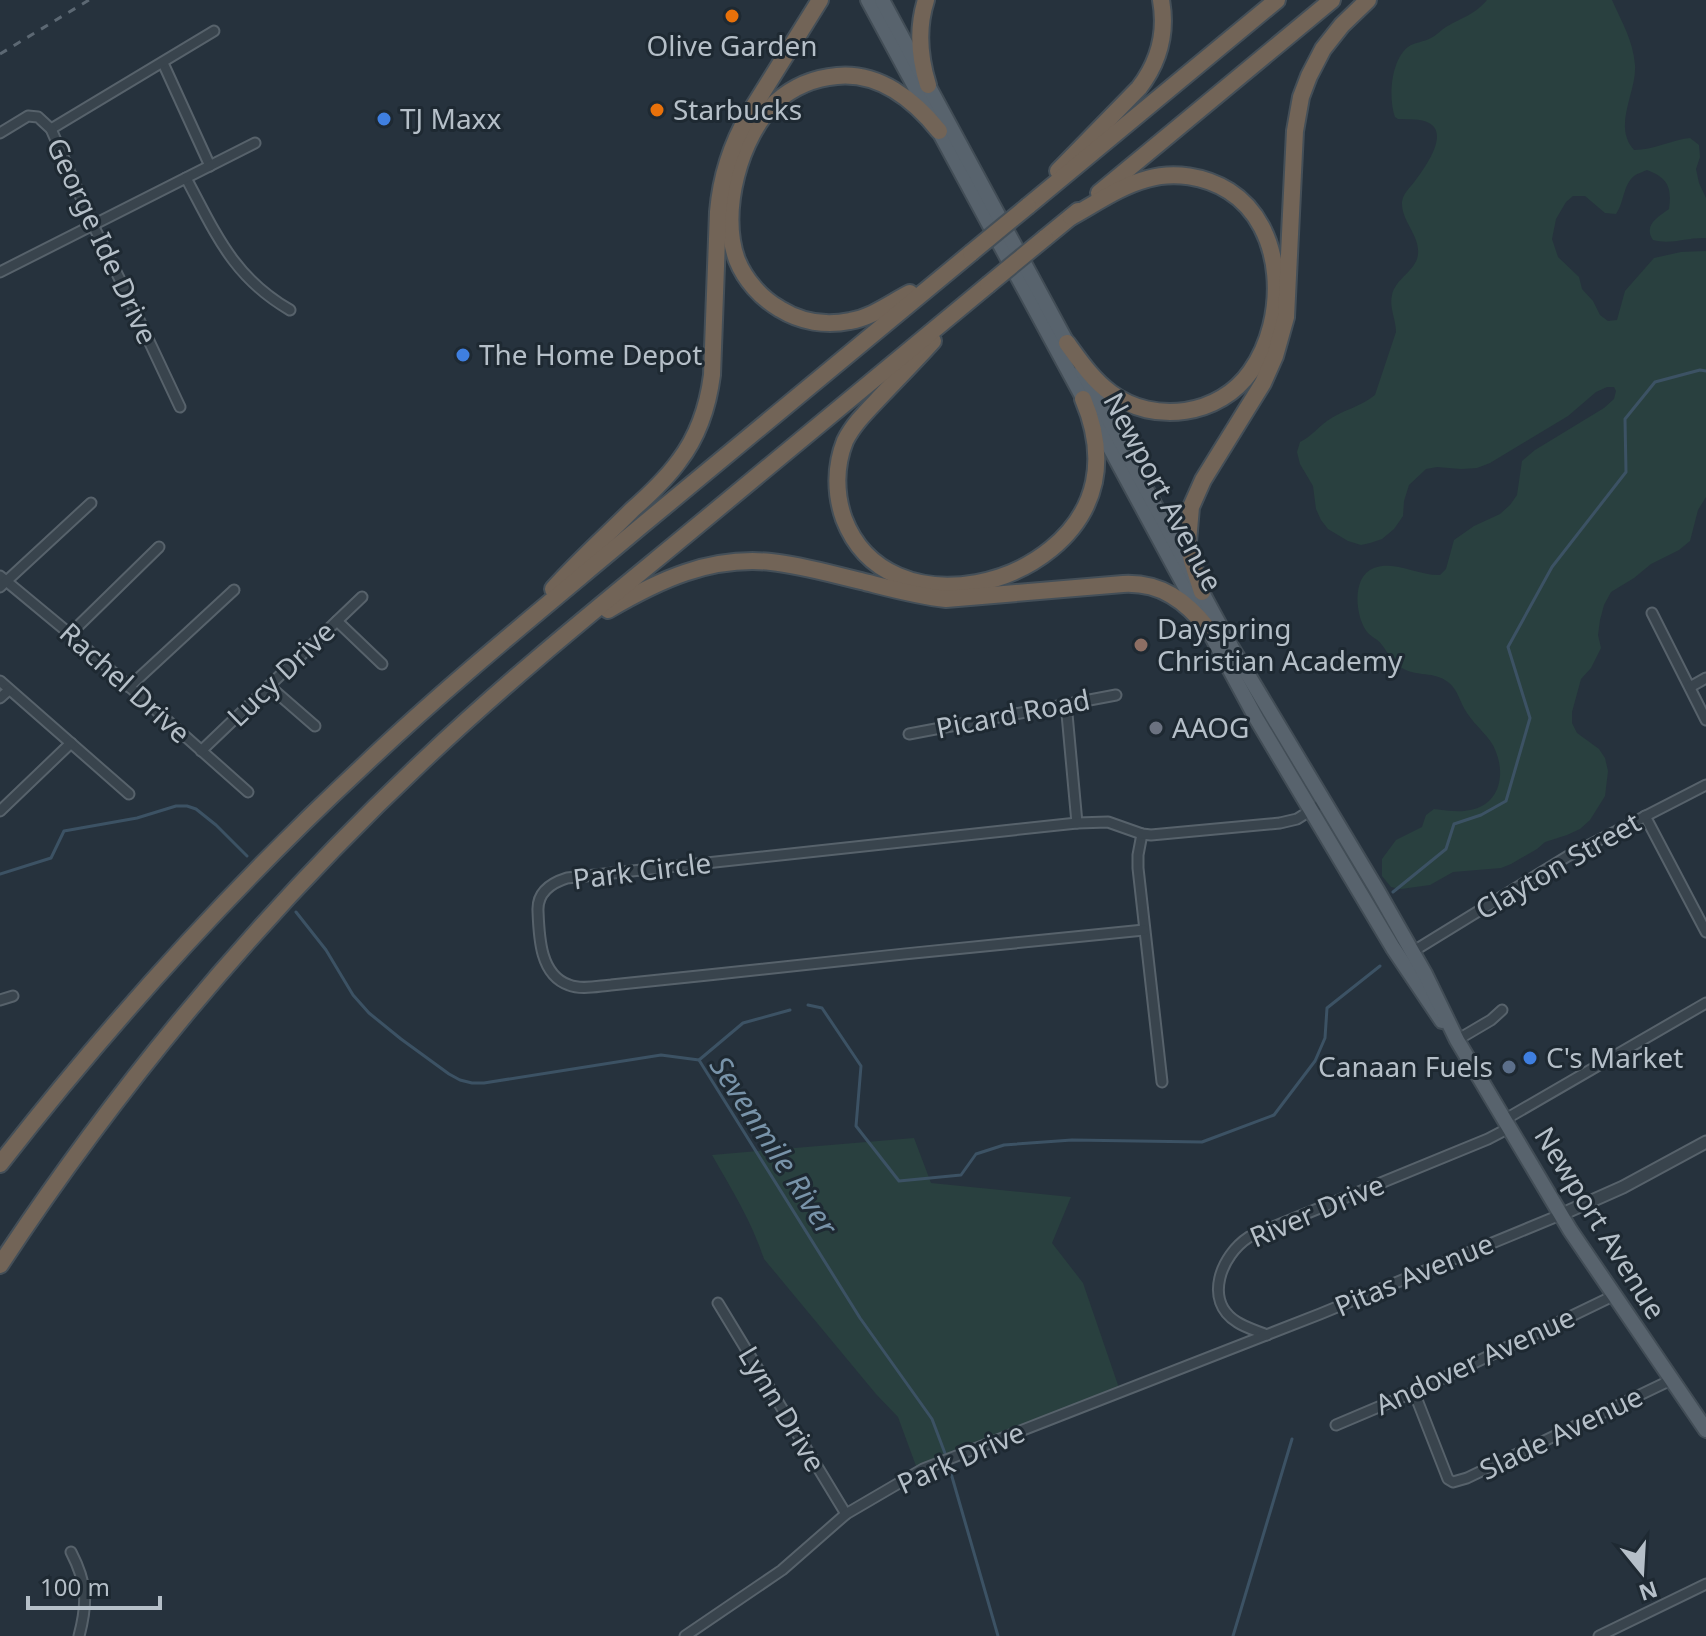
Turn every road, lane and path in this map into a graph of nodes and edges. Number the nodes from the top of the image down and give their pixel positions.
1 (820, 0) edge
2 (868, 0) edge
3 (882, 0) edge
4 (926, 0) edge
5 (1161, 0) edge
6 (1277, 0) edge
7 (1332, 0) edge
8 (1368, 0) edge
9 (214, 31) dead end
10 (163, 63) junction
11 (928, 85) junction
12 (51, 129) junction
13 (939, 131) junction
14 (0, 133) edge
15 (255, 143) dead end
16 (210, 166) junction
17 (186, 178) junction
18 (1028, 206) junction
19 (1071, 217) junction
20 (93, 225) junction
21 (0, 272) edge
22 (944, 276) junction
23 (965, 304) junction
24 (290, 310) dead end
25 (1067, 343) junction
26 (1083, 399) junction
27 (180, 407) dead end
28 (91, 503) dead end
29 (159, 547) dead end
30 (2, 581) edge
31 (234, 590) dead end
32 (1202, 592) junction
33 (362, 597) dead end
34 (1652, 613) dead end
35 (337, 621) junction
36 (518, 629) junction
37 (1208, 629) junction
38 (70, 634) junction
39 (559, 640) junction
40 (382, 664) dead end
41 (1706, 678) edge
42 (0, 681) edge
43 (269, 686) junction
44 (129, 687) junction
45 (1690, 687) junction
46 (9, 690) junction
47 (1116, 695) dead end
48 (0, 698) edge
49 (1066, 703) junction
50 (1706, 720) edge
51 (315, 726) dead end
52 (909, 734) dead end
53 (71, 743) junction
54 (201, 751) junction
55 (1706, 785) edge
56 (248, 792) dead end
57 (129, 794) dead end
58 (1324, 802) junction
59 (1310, 810) junction
60 (0, 811) edge
61 (1645, 816) junction
62 (1077, 823) junction
63 (1142, 834) junction
64 (1144, 930) junction
65 (1706, 932) edge
66 (1412, 952) junction
67 (13, 996) dead end
68 (0, 1000) edge
69 (1706, 1003) edge
70 (1502, 1010) dead end
71 (1457, 1040) junction
72 (1162, 1082) dead end
73 (1506, 1124) junction
74 (1706, 1142) edge
75 (0, 1164) edge
76 (1560, 1215) junction
77 (0, 1265) edge
78 (1613, 1296) junction
79 (718, 1303) dead end
80 (1267, 1335) junction
81 (1671, 1380) junction
82 (1414, 1392) junction
83 (1336, 1425) dead end
84 (1706, 1430) edge
85 (846, 1514) junction
86 (71, 1552) dead end
87 (1706, 1584) edge
88 (79, 1636) edge
89 (685, 1636) edge
90 (1599, 1636) edge

1 - 36 highway
2 - 13 main road, Newport Avenue
3 - 11 main road, Newport Avenue
4 - 11 highway
5 - 18 highway
6 - 18 highway
7 - 19 highway
8 - 32 highway
9 - 10 street
10 - 12 street
10 - 16 street
11 - 25 main road, Newport Avenue
12 - 14 street, George Ide Drive
12 - 20 street, George Ide Drive
13 - 22 highway
13 - 26 main road, Newport Avenue
15 - 16 street
16 - 17 street
17 - 20 street
17 - 24 street
18 - 22 highway, bridge
19 - 23 highway, bridge
19 - 25 highway
20 - 21 street
20 - 27 street, George Ide Drive
22 - 36 highway
23 - 26 highway
23 - 39 highway
25 - 32 main road, Newport Avenue
26 - 37 main road, Newport Avenue
28 - 30 street
29 - 38 street
30 - 38 street, Rachel Drive
31 - 44 street
32 - 58 main road, Newport Avenue
33 - 35 street, Lucy Drive
34 - 45 street
35 - 40 street
35 - 43 street, Lucy Drive
36 - 75 highway
37 - 39 highway
37 - 59 main road, Newport Avenue
38 - 44 street, Rachel Drive
39 - 77 highway
41 - 45 street
42 - 46 street
43 - 51 street
43 - 54 street, Lucy Drive
44 - 54 street, Rachel Drive
45 - 50 street
46 - 48 street
46 - 53 street
47 - 49 street, Picard Road
49 - 52 street, Picard Road
49 - 62 street
53 - 57 street
53 - 60 street
54 - 56 street, Rachel Drive
55 - 61 street, Clayton Street
58 - 59 street, Park Circle
58 - 66 main road, Newport Avenue
59 - 63 street, Park Circle
59 - 71 main road, Newport Avenue
61 - 65 street
61 - 66 street, Clayton Street
62 - 63 street, Park Circle
62 - 64 street, Park Circle
63 - 64 street
64 - 72 street
66 - 71 main road, Newport Avenue
67 - 68 street
69 - 73 street
70 - 71 street
71 - 73 main road, Newport Avenue
73 - 76 main road, Newport Avenue
73 - 80 street, River Drive
74 - 76 street
76 - 78 main road, Newport Avenue
76 - 80 street, Pitas Avenue
78 - 81 main road, Newport Avenue
78 - 82 street, Andover Avenue
79 - 85 street, Lynn Drive
80 - 85 street, Park Drive
81 - 82 street, Slade Avenue
81 - 84 main road, Newport Avenue
82 - 83 street, Andover Avenue
85 - 89 street, Park Drive
86 - 88 street
87 - 90 street

